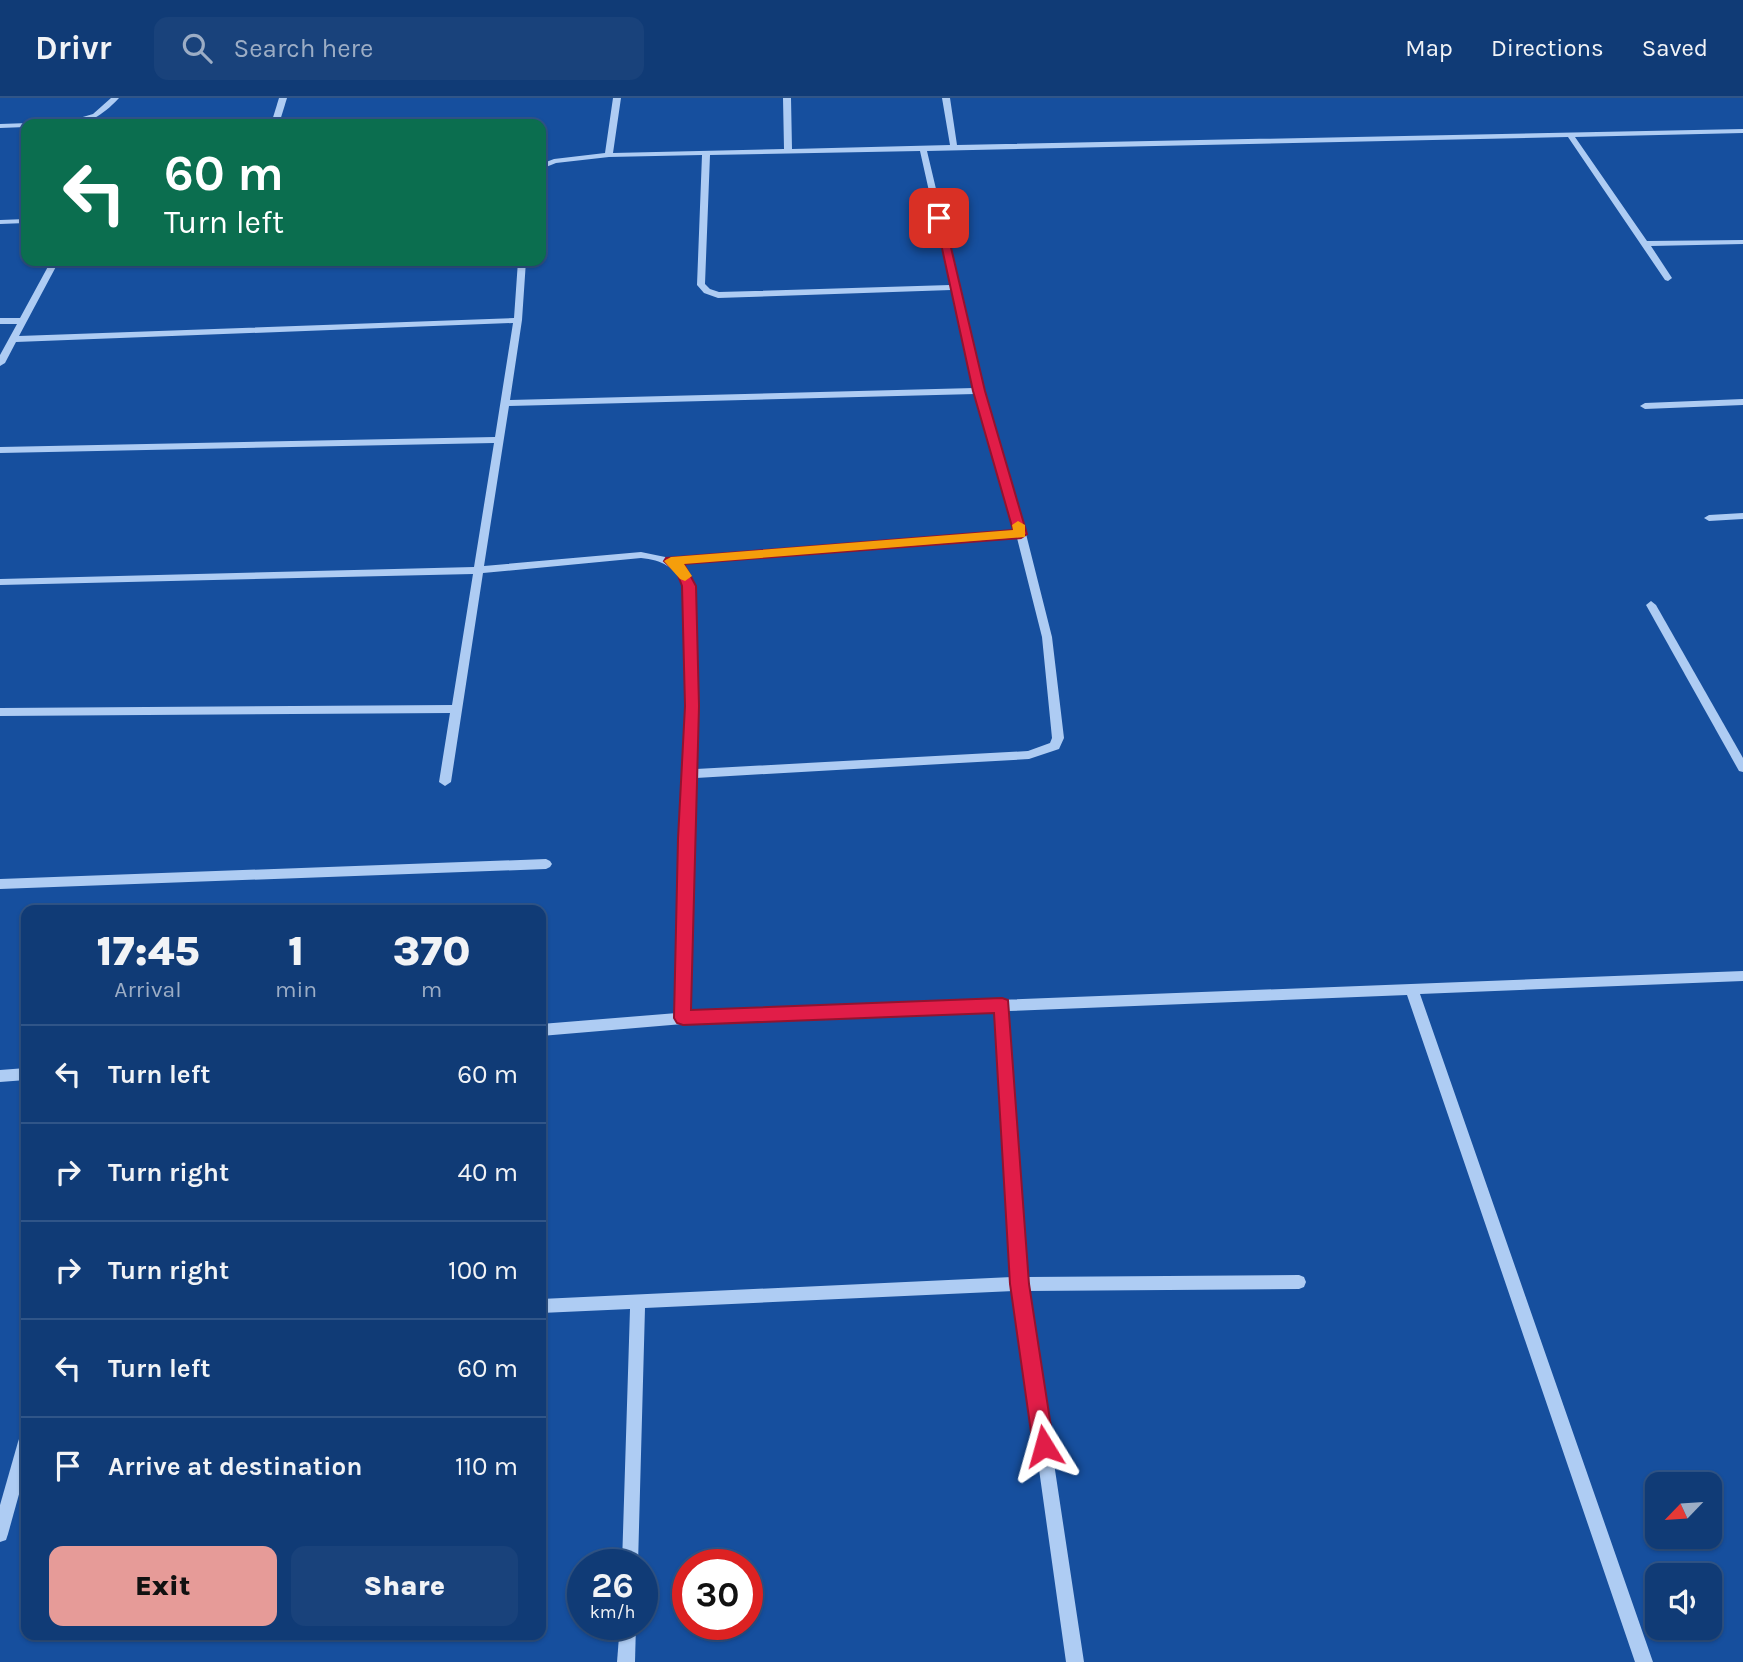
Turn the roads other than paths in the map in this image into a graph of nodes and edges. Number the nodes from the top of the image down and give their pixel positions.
1 (115, 98) edge
2 (283, 98) edge
3 (617, 98) edge
4 (787, 98) edge
5 (946, 98) edge
6 (98, 114) junction
7 (80, 119) edge
8 (97, 119) edge
9 (277, 119) edge
10 (0, 125) edge
11 (21, 125) edge
12 (1743, 131) edge
13 (1571, 136) junction
14 (954, 148) junction
15 (923, 149) junction
16 (788, 152) junction
17 (706, 153) junction
18 (609, 155) junction
19 (546, 164) edge
20 (21, 221) edge
21 (0, 222) edge
22 (1743, 242) edge
23 (1645, 244) junction
24 (52, 266) edge
25 (522, 266) edge
26 (1668, 278) dead end
27 (955, 287) junction
28 (518, 320) junction
29 (0, 321) edge
30 (23, 321) junction
31 (13, 338) junction
32 (0, 363) edge
33 (979, 391) junction
34 (1743, 402) edge
35 (505, 403) junction
36 (1645, 406) dead end
37 (499, 440) junction
38 (0, 450) edge
39 (1743, 516) edge
40 (1709, 518) dead end
41 (1021, 534) junction
42 (671, 561) junction
43 (478, 570) junction
44 (0, 582) edge
45 (1651, 605) dead end
46 (455, 709) junction
47 (0, 712) edge
48 (1743, 768) edge
49 (689, 774) junction
50 (445, 782) dead end
51 (546, 864) dead end
52 (0, 884) edge
53 (1743, 976) edge
54 (1412, 990) junction
55 (1002, 1005) junction
56 (683, 1018) junction
57 (546, 1030) edge
58 (21, 1074) edge
59 (0, 1076) edge
60 (1299, 1282) dead end
61 (1020, 1284) junction
62 (638, 1301) junction
63 (546, 1306) edge
64 (21, 1460) edge
65 (0, 1535) edge
66 (630, 1549) edge
67 (627, 1640) edge
68 (626, 1662) edge
69 (1075, 1662) edge
70 (1644, 1662) edge

1 - 6 street
2 - 9 street
3 - 18 street
4 - 16 street
5 - 14 street
6 - 7 street
6 - 8 street
10 - 11 street
12 - 13 street
13 - 14 street
13 - 23 street
14 - 15 street
15 - 16 street
15 - 27 street
16 - 17 street
17 - 18 street
17 - 27 street
18 - 19 street
20 - 21 street
22 - 23 street
23 - 26 street
24 - 30 street
25 - 28 street
27 - 33 street
28 - 31 street
28 - 35 street
29 - 30 street
30 - 31 street
31 - 32 street
33 - 35 street
33 - 41 street
34 - 36 street
35 - 37 street
37 - 38 street
37 - 43 street
39 - 40 street
41 - 42 street
41 - 49 street
42 - 43 street
42 - 49 street
43 - 44 street
43 - 46 street
45 - 48 street
46 - 47 street
46 - 50 street
49 - 56 street
51 - 52 street
53 - 54 street
54 - 55 street
54 - 70 street
55 - 56 street
55 - 61 street
56 - 57 street
58 - 59 street
60 - 61 street
61 - 62 street
61 - 69 street
62 - 63 street
62 - 66 street
64 - 65 street
67 - 68 street

